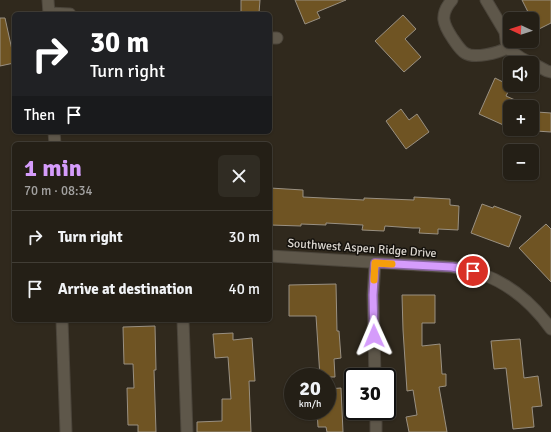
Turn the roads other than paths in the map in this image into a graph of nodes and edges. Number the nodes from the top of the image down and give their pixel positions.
1 (48, 0) edge
2 (452, 0) edge
3 (486, 0) edge
4 (49, 12) edge
5 (503, 29) edge
6 (507, 48) joint
7 (518, 56) edge
8 (539, 67) edge
9 (551, 72) edge
10 (272, 256) edge
11 (375, 263) junction
12 (62, 322) edge
13 (183, 322) edge
14 (551, 329) edge
15 (375, 368) edge
16 (376, 420) edge
17 (66, 432) edge
18 (187, 432) edge
19 (376, 432) edge

1 - 4 street
2 - 6 street
3 - 5 street
6 - 7 street
8 - 9 street
10 - 11 street, Southwest Aspen Ridge Drive
11 - 14 street, Southwest Aspen Ridge Drive
11 - 15 street
12 - 17 street
13 - 18 street
16 - 19 street

